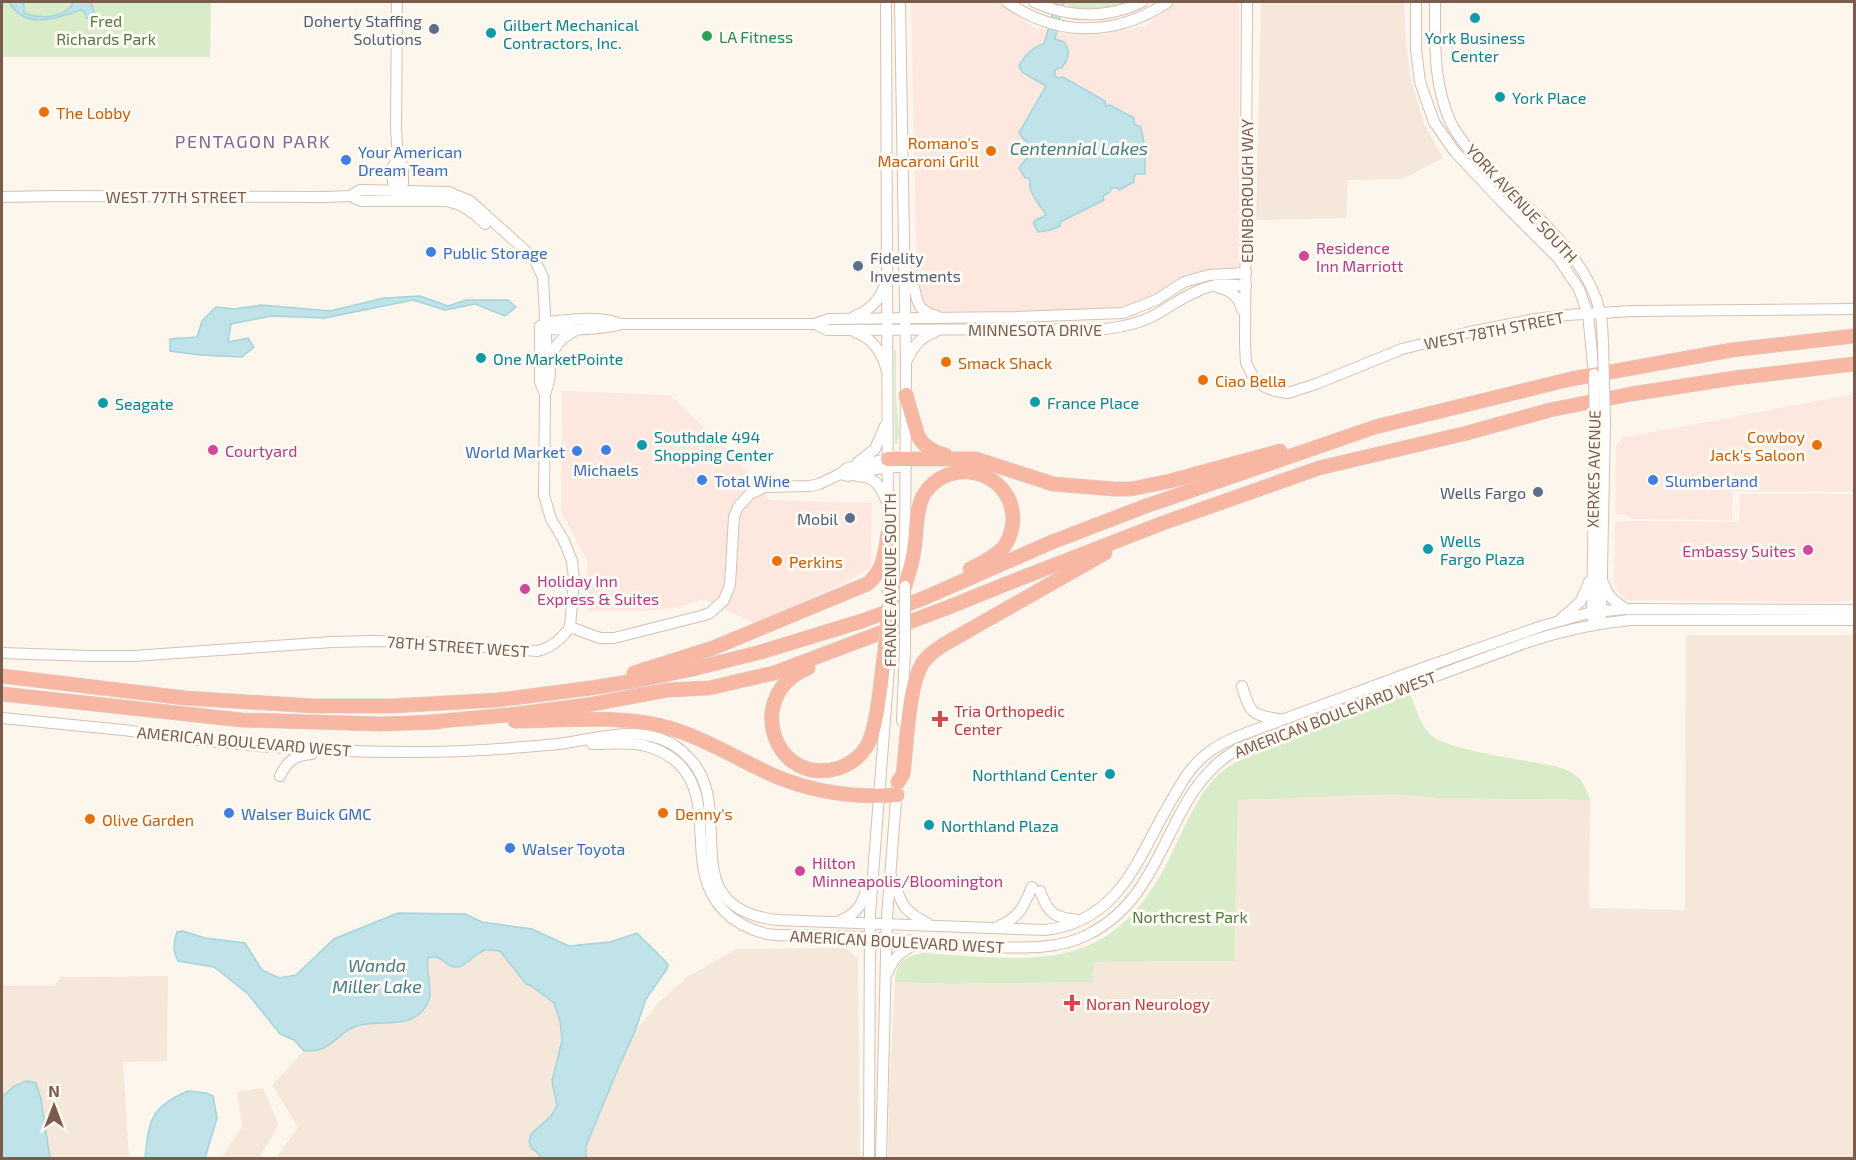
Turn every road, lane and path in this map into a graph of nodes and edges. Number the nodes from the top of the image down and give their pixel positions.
1 (397, 2) edge
2 (886, 2) edge
3 (900, 2) edge
4 (1007, 2) edge
5 (1142, 2) edge
6 (1168, 2) edge
7 (1247, 2) edge
8 (1416, 2) edge
9 (1435, 2) edge
10 (1037, 3) edge
11 (398, 190) junction
12 (350, 196) junction
13 (2, 197) edge
14 (397, 202) junction
15 (904, 268) junction
16 (1246, 273) junction
17 (888, 280) junction
18 (1213, 286) junction
19 (1246, 286) junction
20 (545, 302) junction
21 (1854, 309) edge
22 (1600, 313) junction
23 (1588, 314) junction
24 (904, 318) junction
25 (946, 318) junction
26 (579, 324) junction
27 (845, 324) junction
28 (887, 324) junction
29 (545, 326) junction
30 (1245, 326) junction
31 (905, 330) junction
32 (941, 330) junction
33 (1854, 336) edge
34 (1598, 345) junction
35 (906, 363) junction
36 (1854, 364) edge
37 (550, 365) junction
38 (1254, 378) joint
39 (888, 379) junction
40 (545, 394) junction
41 (906, 395) junction
42 (888, 417) junction
43 (1329, 443) junction
44 (962, 459) junction
45 (906, 462) junction
46 (888, 463) junction
47 (845, 473) junction
48 (888, 503) junction
49 (1163, 523) junction
50 (888, 533) junction
51 (1597, 576) junction
52 (905, 586) junction
53 (1627, 609) junction
54 (1854, 610) edge
55 (1596, 618) junction
56 (1854, 620) edge
57 (862, 621) junction
58 (1559, 621) junction
59 (885, 626) junction
60 (570, 627) junction
61 (887, 650) junction
62 (2, 653) edge
63 (2, 676) edge
64 (1242, 686) dead end
65 (591, 688) junction
66 (2, 694) edge
67 (2, 718) edge
68 (1282, 720) junction
69 (430, 722) junction
70 (353, 751) junction
71 (280, 776) dead end
72 (897, 788) junction
73 (878, 796) junction
74 (705, 845) junction
75 (872, 870) junction
76 (890, 872) junction
77 (1081, 920) junction
78 (836, 921) junction
79 (870, 922) junction
80 (887, 923) junction
81 (933, 926) junction
82 (994, 928) junction
83 (843, 937) junction
84 (870, 938) junction
85 (886, 939) junction
86 (918, 943) junction
87 (869, 972) junction
88 (885, 981) junction
89 (869, 1158) edge
90 (881, 1158) edge

1 - 11 street
2 - 17 street, FRANCE AVENUE SOUTH
3 - 15 street, FRANCE AVENUE SOUTH
4 - 6 street
5 - 10 street
7 - 16 street, EDINBOROUGH WAY
8 - 23 street, YORK AVENUE SOUTH
9 - 22 street, YORK AVENUE SOUTH
11 - 12 street, WEST 77TH STREET
11 - 14 street
11 - 20 street, WEST 77TH STREET
12 - 13 street, WEST 77TH STREET
12 - 14 street, WEST 77TH STREET
14 - 29 street, WEST 77TH STREET
15 - 24 street, FRANCE AVENUE SOUTH
15 - 25 street
16 - 19 street, EDINBOROUGH WAY
16 - 25 street, MINNESOTA DRIVE
17 - 27 street
17 - 28 street, FRANCE AVENUE SOUTH
18 - 19 street, MINNESOTA DRIVE
18 - 30 street
18 - 32 street, MINNESOTA DRIVE
19 - 30 street, EDINBOROUGH WAY
20 - 26 street
20 - 29 street, WEST 77TH STREET
21 - 22 street, WEST 78TH STREET
22 - 23 street, WEST 78TH STREET
22 - 34 street, YORK AVENUE SOUTH
23 - 34 street, XERXES AVENUE
23 - 38 street, WEST 78TH STREET
24 - 25 street, MINNESOTA DRIVE
24 - 28 street, MINNESOTA DRIVE
24 - 31 street, FRANCE AVENUE SOUTH
26 - 27 street, MINNESOTA DRIVE
26 - 29 street, MINNESOTA DRIVE
26 - 37 street
27 - 28 street, MINNESOTA DRIVE
27 - 39 street
28 - 31 street, MINNESOTA DRIVE
28 - 39 street, FRANCE AVENUE SOUTH
29 - 37 street
29 - 40 street
30 - 38 street, EDINBOROUGH WAY
31 - 32 street, MINNESOTA DRIVE
31 - 35 street, FRANCE AVENUE SOUTH
32 - 35 street
33 - 43 highway
34 - 51 street, XERXES AVENUE, bridge
35 - 41 street, FRANCE AVENUE SOUTH
36 - 49 highway
37 - 40 street
39 - 42 street, FRANCE AVENUE SOUTH
40 - 60 street
41 - 44 highway
41 - 45 street, FRANCE AVENUE SOUTH
42 - 46 street, FRANCE AVENUE SOUTH
42 - 47 street
43 - 44 highway
43 - 57 highway
44 - 45 highway
45 - 46 highway
45 - 52 street, FRANCE AVENUE SOUTH
46 - 47 street
46 - 48 street, FRANCE AVENUE SOUTH
47 - 48 street
47 - 60 street
48 - 50 street, FRANCE AVENUE SOUTH
49 - 59 highway
49 - 72 highway
50 - 59 street, FRANCE AVENUE SOUTH, bridge
50 - 65 highway
51 - 53 street
51 - 55 street, XERXES AVENUE
51 - 58 street
52 - 57 highway
52 - 72 street, FRANCE AVENUE SOUTH, bridge
53 - 54 street, AMERICAN BOULEVARD WEST
53 - 55 street, AMERICAN BOULEVARD WEST
55 - 56 street, AMERICAN BOULEVARD WEST
55 - 58 street, AMERICAN BOULEVARD WEST
55 - 86 street, AMERICAN BOULEVARD WEST
57 - 65 highway
58 - 68 street, AMERICAN BOULEVARD WEST
59 - 61 highway, bridge
59 - 61 highway
59 - 69 highway
60 - 62 street, 78TH STREET WEST
61 - 73 street, FRANCE AVENUE SOUTH
63 - 65 highway
64 - 68 street
66 - 69 highway
67 - 70 street, AMERICAN BOULEVARD WEST
68 - 77 street, AMERICAN BOULEVARD WEST
69 - 73 highway
70 - 71 street
70 - 74 street, AMERICAN BOULEVARD WEST
72 - 73 highway
72 - 76 street, FRANCE AVENUE SOUTH
73 - 75 street, FRANCE AVENUE SOUTH
74 - 78 street, AMERICAN BOULEVARD WEST
74 - 83 street, AMERICAN BOULEVARD WEST
75 - 78 street
75 - 79 street, FRANCE AVENUE SOUTH
76 - 80 street, FRANCE AVENUE SOUTH
76 - 81 street
77 - 82 street, AMERICAN BOULEVARD WEST
77 - 82 street
78 - 79 street, AMERICAN BOULEVARD WEST
79 - 80 street, AMERICAN BOULEVARD WEST
79 - 84 street, FRANCE AVENUE SOUTH
80 - 81 street, AMERICAN BOULEVARD WEST
80 - 85 street, FRANCE AVENUE SOUTH
81 - 82 street, AMERICAN BOULEVARD WEST
83 - 84 street, AMERICAN BOULEVARD WEST
83 - 87 street
84 - 85 street, AMERICAN BOULEVARD WEST
84 - 87 street, FRANCE AVENUE SOUTH
85 - 86 street, AMERICAN BOULEVARD WEST
85 - 88 street, FRANCE AVENUE SOUTH
86 - 88 street
87 - 89 street, FRANCE AVENUE SOUTH
88 - 90 street, FRANCE AVENUE SOUTH

